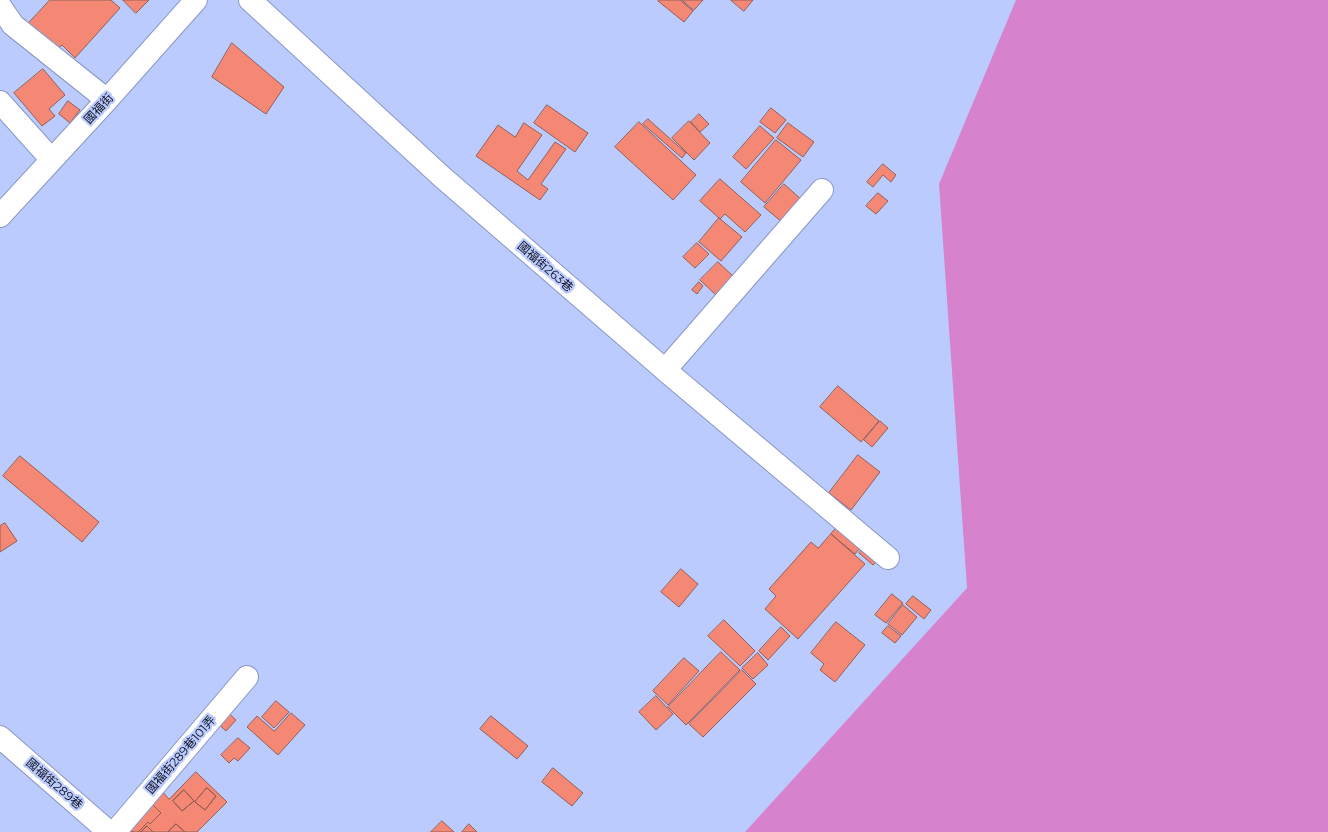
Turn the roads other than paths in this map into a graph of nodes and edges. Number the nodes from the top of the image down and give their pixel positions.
1 (196, 0) edge
2 (250, 0) edge
3 (0, 6) edge
4 (107, 100) junction
5 (0, 102) edge
6 (51, 159) junction
7 (822, 190) dead end
8 (0, 216) edge
9 (665, 370) junction
10 (888, 558) dead end
11 (248, 677) dead end
12 (0, 737) edge
13 (109, 832) edge
14 (115, 832) edge

1 - 4 street, 國福街
2 - 9 street, 國福街263巷
3 - 4 street
4 - 6 street, 國福街
5 - 6 street
6 - 8 street, 國福街
7 - 9 street
9 - 10 street, 國福街263巷
11 - 14 street, 國福街289巷101弄
12 - 13 street, 國福街289巷

